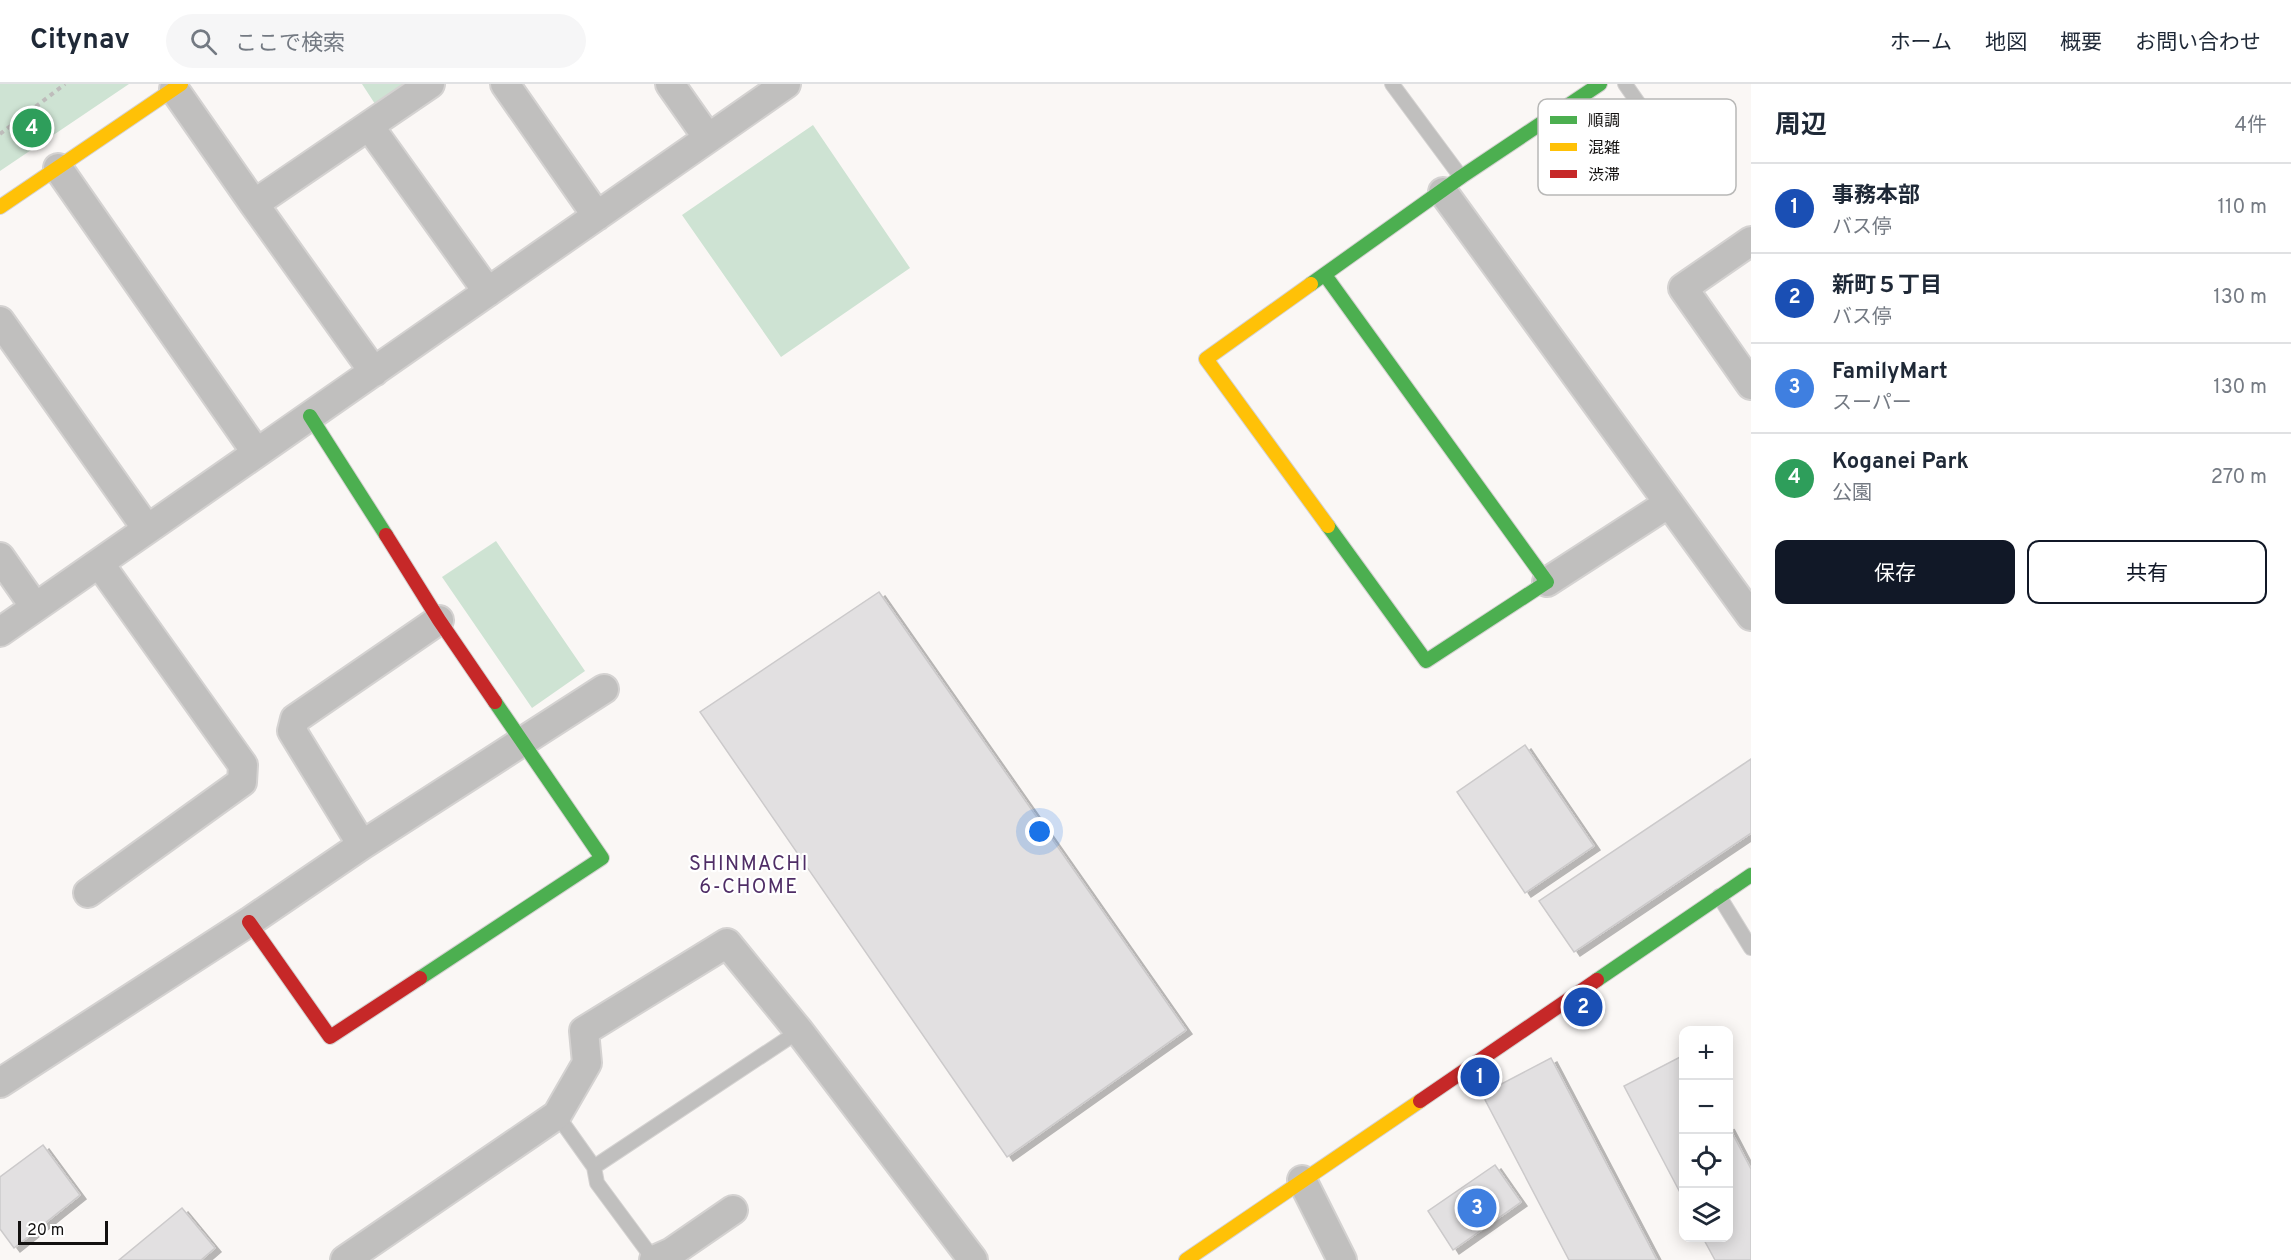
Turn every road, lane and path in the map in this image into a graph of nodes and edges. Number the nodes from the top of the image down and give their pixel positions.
1 (65, 84) edge
2 (430, 84) edge
3 (505, 84) edge
4 (670, 84) edge
5 (786, 84) edge
6 (1392, 84) edge
7 (1600, 84) edge
8 (1625, 84) edge
9 (177, 86) edge
10 (1578, 99) edge
11 (1635, 99) edge
12 (369, 126) junction
13 (1538, 126) edge
14 (0, 134) edge
15 (708, 138) junction
16 (58, 168) junction
17 (1452, 184) junction
18 (254, 204) junction
19 (0, 207) edge
20 (597, 216) junction
21 (1751, 241) edge
22 (1325, 275) junction
23 (488, 292) junction
24 (0, 321) edge
25 (374, 372) junction
26 (1751, 385) edge
27 (310, 416) junction
28 (256, 452) junction
29 (1669, 503) junction
30 (147, 529) junction
31 (0, 557) edge
32 (99, 563) junction
33 (1547, 582) junction
34 (35, 607) junction
35 (1751, 616) edge
36 (440, 620) junction
37 (0, 632) edge
38 (604, 689) dead end
39 (522, 742) junction
40 (362, 845) junction
41 (1751, 874) edge
42 (88, 893) dead end
43 (1719, 896) junction
44 (249, 922) junction
45 (1751, 948) edge
46 (799, 1031) junction
47 (0, 1083) edge
48 (557, 1115) junction
49 (594, 1167) junction
50 (1302, 1180) junction
51 (733, 1210) dead end
52 (345, 1260) edge
53 (654, 1260) edge
54 (973, 1260) edge
55 (1186, 1260) edge
56 (1342, 1260) edge

1 - 14 path
2 - 12 street
3 - 20 street
4 - 15 street
5 - 15 street
6 - 17 lane
7 - 10 street
8 - 11 lane
9 - 16 street
9 - 18 street
12 - 18 street
12 - 23 street
13 - 17 street
15 - 20 street
16 - 19 street
16 - 28 street
17 - 22 street
17 - 29 street
18 - 25 street
20 - 23 street
21 - 26 street
22 - 33 street
22 - 33 street
23 - 25 street
24 - 30 street
25 - 27 street
27 - 28 street
27 - 36 street
28 - 30 street
29 - 33 street
29 - 35 street
30 - 32 street
31 - 34 street
32 - 34 street
32 - 42 street
34 - 37 street
36 - 39 street
36 - 40 street
38 - 39 street
39 - 40 street
39 - 44 street
40 - 44 street
41 - 43 street
43 - 45 lane
43 - 50 street
44 - 47 street
46 - 48 street
46 - 49 lane
46 - 54 street
48 - 49 lane
48 - 52 street
49 - 53 lane
50 - 55 street
50 - 56 street
51 - 53 street

